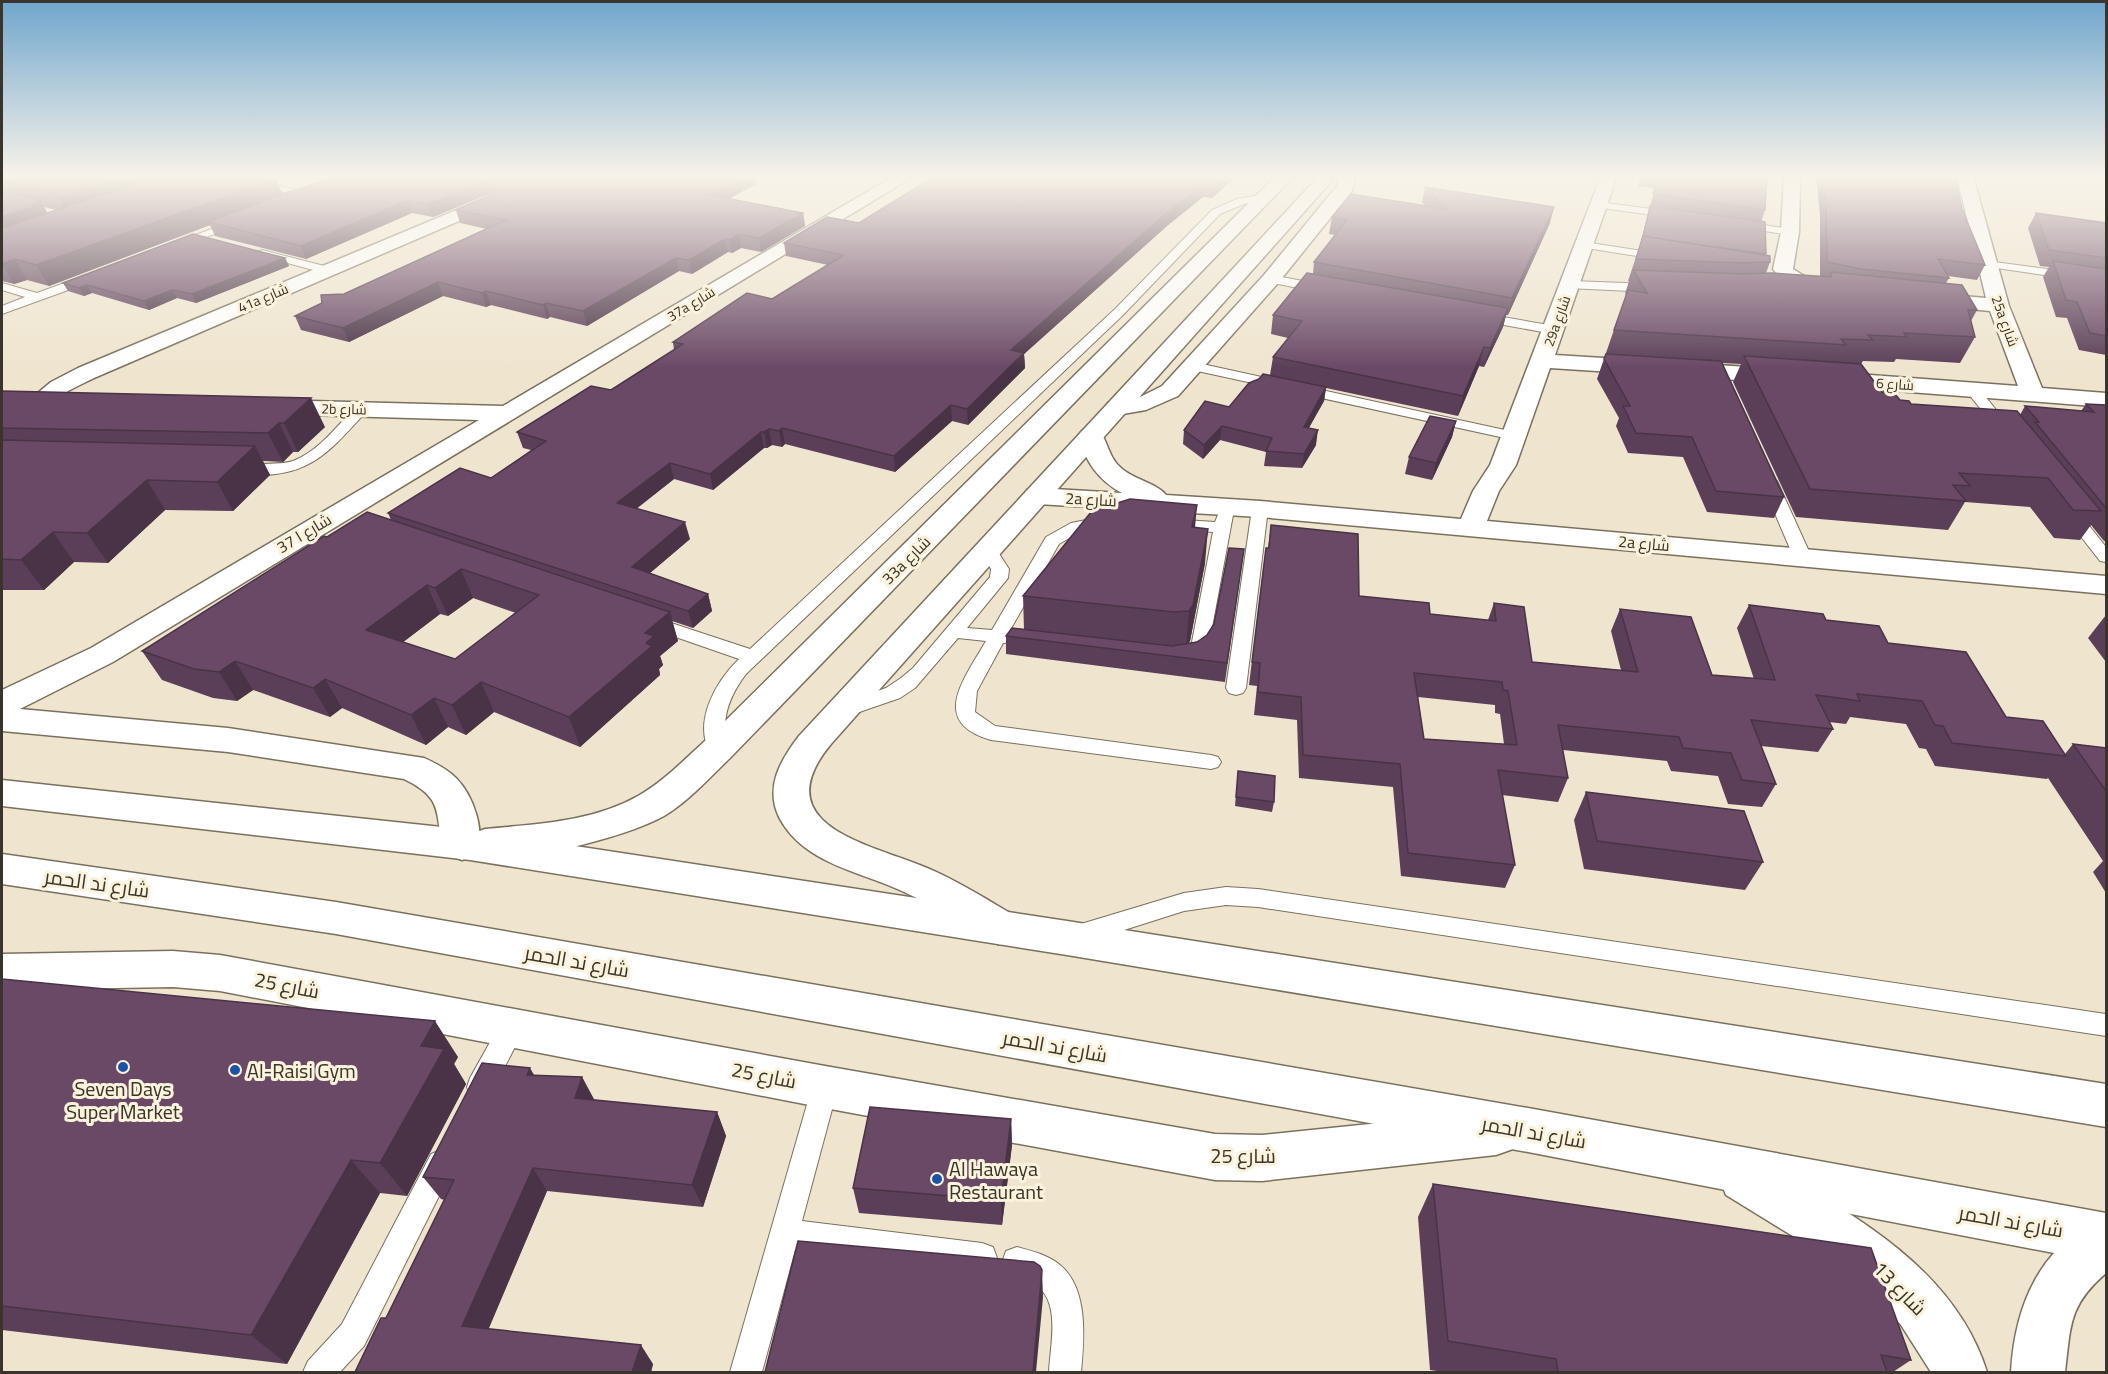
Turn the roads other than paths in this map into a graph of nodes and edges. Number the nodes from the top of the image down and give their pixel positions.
1 (190, 240) edge
2 (212, 240) edge
3 (398, 240) edge
4 (793, 240) edge
5 (1189, 240) edge
6 (1221, 240) edge
7 (1270, 240) edge
8 (1303, 240) edge
9 (1586, 240) edge
10 (1788, 240) edge
11 (1980, 240) edge
12 (220, 242) edge
13 (1584, 245) junction
14 (166, 249) edge
15 (252, 250) edge
16 (1675, 259) edge
17 (1987, 264) junction
18 (328, 270) junction
19 (102, 273) edge
20 (1766, 273) edge
21 (1271, 279) junction
22 (2106, 281) edge
23 (1790, 282) junction
24 (1571, 285) junction
25 (2, 286) edge
26 (1664, 289) edge
27 (1842, 291) edge
28 (1342, 292) edge
29 (37, 297) junction
30 (1908, 297) edge
31 (1998, 306) junction
32 (2, 310) edge
33 (1472, 315) edge
34 (1554, 330) junction
35 (1114, 350) junction
36 (1544, 357) junction
37 (1193, 366) junction
38 (1972, 389) junction
39 (2033, 394) junction
40 (2106, 400) edge
41 (75, 403) edge
42 (254, 406) edge
43 (1117, 408) junction
44 (361, 409) junction
45 (507, 413) junction
46 (1091, 436) junction
47 (1514, 436) junction
48 (2017, 445) edge
49 (1503, 465) junction
50 (1761, 465) edge
51 (233, 469) edge
52 (1022, 489) junction
53 (2061, 501) edge
54 (1181, 503) junction
55 (1260, 509) junction
56 (1225, 518) junction
57 (1119, 521) edge
58 (1153, 523) edge
59 (1472, 527) junction
60 (1500, 530) junction
61 (988, 550) junction
62 (2106, 557) edge
63 (1803, 558) junction
64 (2106, 585) edge
65 (628, 615) edge
66 (954, 632) junction
67 (996, 637) junction
68 (1025, 640) edge
69 (102, 655) junction
70 (1171, 656) edge
71 (753, 657) junction
72 (1236, 688) dead end
73 (2, 704) edge
74 (843, 711) junction
75 (2, 720) edge
76 (60, 724) junction
77 (718, 749) junction
78 (1211, 762) dead end
79 (2, 793) edge
80 (466, 845) junction
81 (2, 869) edge
82 (1001, 928) junction
83 (1067, 938) junction
84 (2, 972) edge
85 (2106, 1025) edge
86 (512, 1027) junction
87 (825, 1087) junction
88 (470, 1106) edge
89 (2106, 1106) edge
90 (1528, 1130) junction
91 (454, 1137) edge
92 (1726, 1168) junction
93 (785, 1234) junction
94 (2106, 1240) edge
95 (319, 1372) edge
96 (746, 1372) edge
97 (1065, 1372) edge
98 (1960, 1372) edge
99 (2038, 1372) edge

1 - 14 lane
2 - 12 lane
3 - 18 street, 41a شارع
4 - 45 street, 37a شارع
5 - 71 lane
6 - 35 street, 33a شارع
7 - 43 street
8 - 21 street
9 - 13 street, 29a شارع
10 - 23 street
11 - 17 street, 25a شارع
13 - 16 lane
13 - 24 street, 29a شارع
15 - 18 lane
17 - 22 lane
17 - 31 street, 25a شارع
18 - 41 street, 41a شارع
19 - 29 lane
20 - 23 lane
21 - 28 lane
21 - 37 street
23 - 27 street
24 - 26 lane
24 - 34 street, 29a شارع
25 - 29 lane
29 - 32 lane
30 - 31 street
31 - 39 street, 25a شارع
33 - 34 lane
34 - 36 street, 29a شارع
35 - 52 street
35 - 77 street, 33a شارع
36 - 38 street, شارع 6
36 - 47 street, 29a شارع
37 - 43 street
37 - 47 lane
38 - 39 street, شارع 6
38 - 48 lane
39 - 40 street, شارع 6
42 - 44 street, 2b شارع
43 - 46 street
44 - 45 street, 2b شارع
44 - 51 lane
45 - 69 street, شارع ا 37
46 - 52 street
46 - 54 street, 2a شارع
47 - 49 street, 29a شارع
49 - 59 street, 29a شارع
49 - 60 street, 29a شارع
50 - 63 lane
52 - 54 street, 2a شارع
52 - 61 street
53 - 62 lane
54 - 56 street, 2a شارع
55 - 56 street, 2a شارع
55 - 59 street, 2a شارع
55 - 72 lane
56 - 58 lane
56 - 70 lane
57 - 67 lane
59 - 60 street, 2a شارع
60 - 63 street, 2a شارع
61 - 66 lane
61 - 74 street
63 - 64 street, 2a شارع
65 - 71 lane
66 - 67 lane
66 - 74 lane
67 - 68 lane
67 - 78 lane
69 - 73 street, شارع ا 37
69 - 76 street, شارع ا 37
71 - 77 lane
74 - 82 street
75 - 76 street
76 - 80 street
77 - 80 street, 33a شارع
79 - 80 street
80 - 82 street
81 - 90 street, شارع ند الحمر
82 - 83 street
83 - 85 lane
83 - 89 street
84 - 86 street, شارع 25
86 - 87 street, شارع 25
86 - 88 lane
87 - 90 street, شارع 25
87 - 93 lane
90 - 92 street, شارع ند الحمر
91 - 95 lane
92 - 94 street, شارع ند الحمر
92 - 98 street, شارع 13
93 - 96 lane
93 - 97 lane
94 - 99 street

